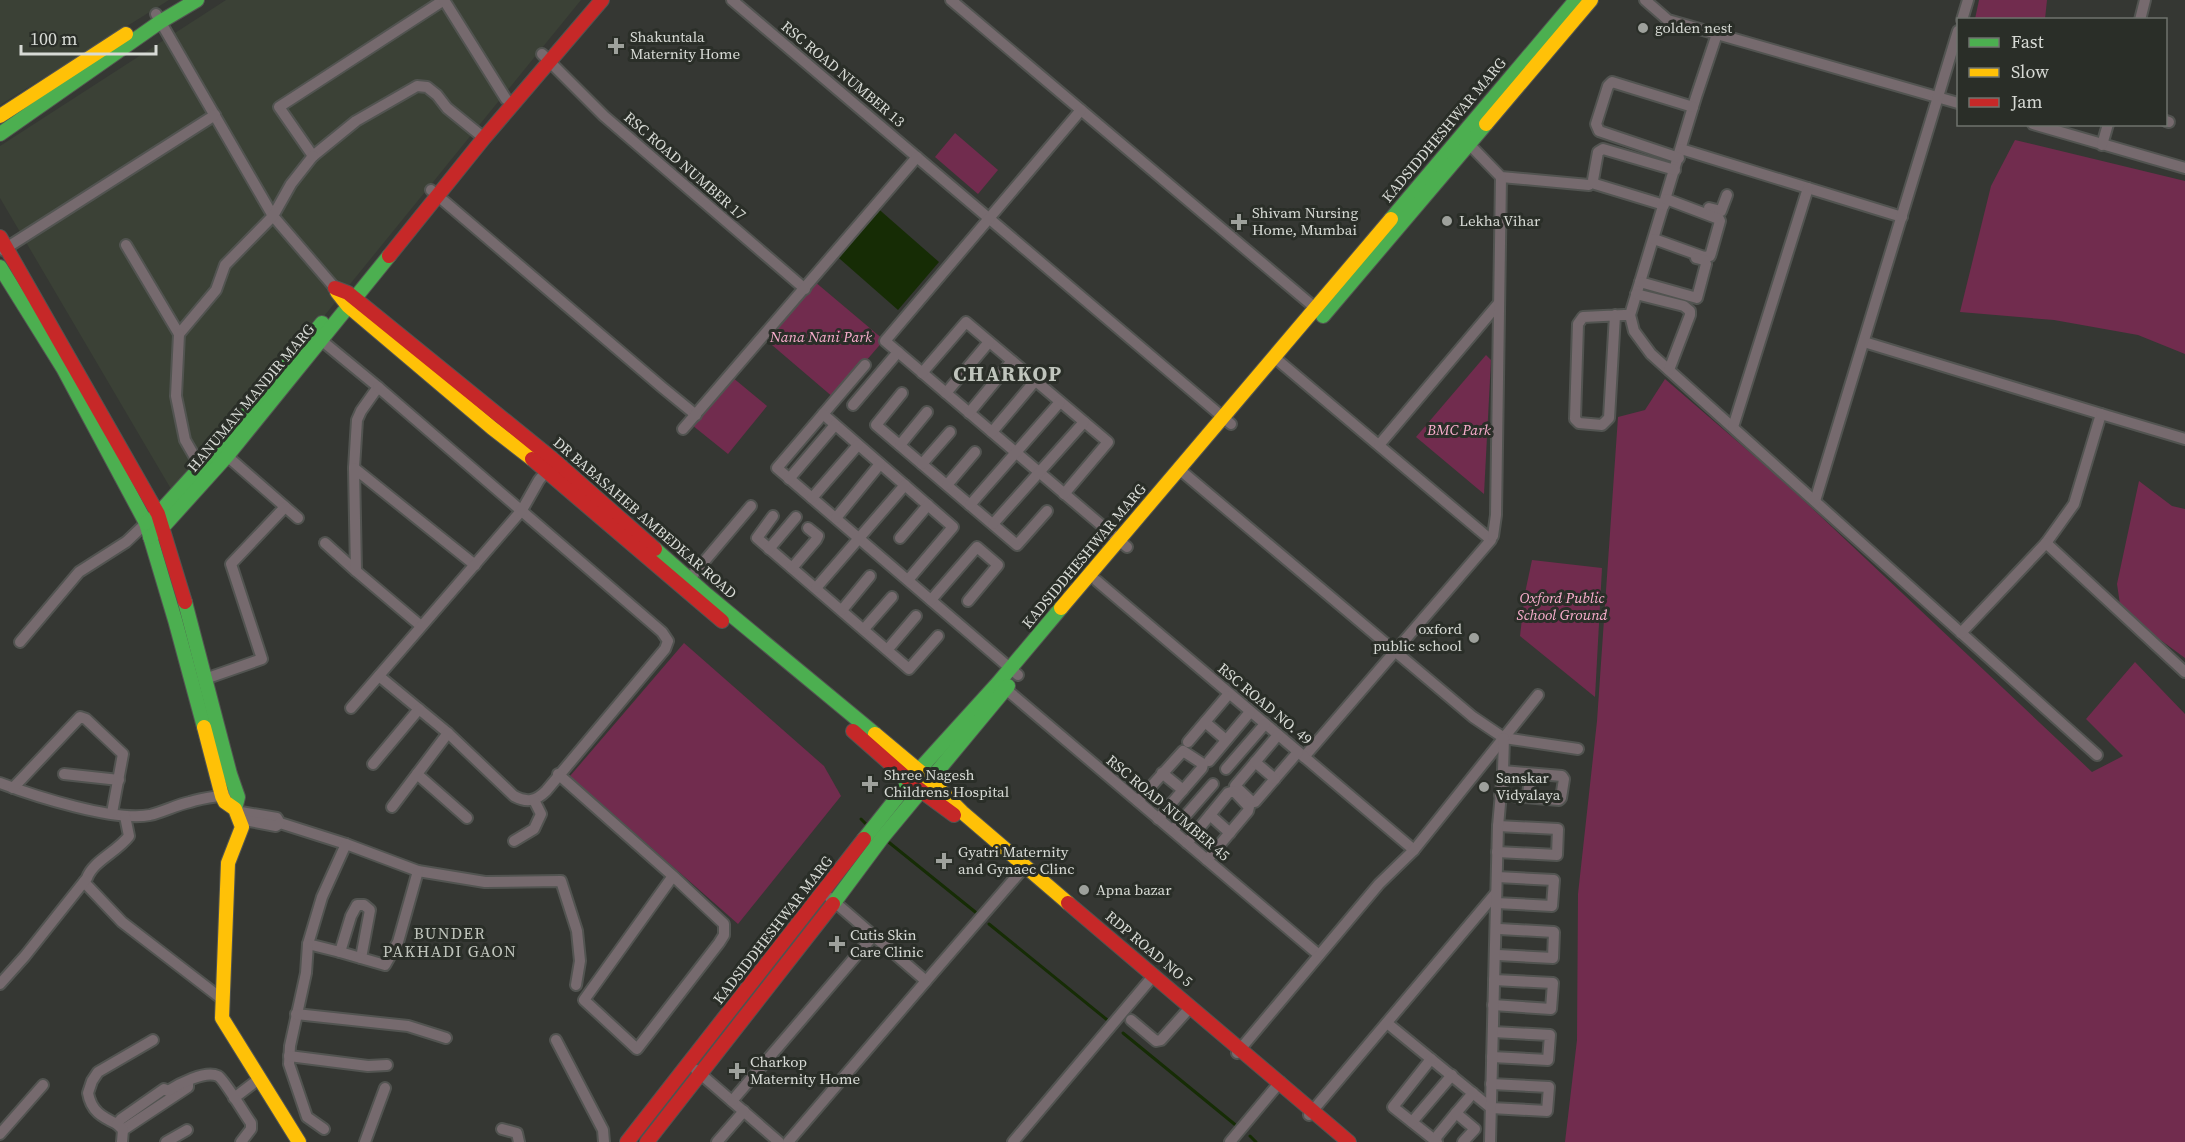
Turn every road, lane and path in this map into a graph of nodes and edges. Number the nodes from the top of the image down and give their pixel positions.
1 (179, 0) edge
2 (197, 0) edge
3 (444, 0) edge
4 (589, 0) edge
5 (602, 0) edge
6 (732, 0) edge
7 (951, 0) edge
8 (1576, 0) edge
9 (1591, 0) edge
10 (1645, 0) edge
11 (1968, 0) edge
12 (2145, 0) edge
13 (158, 18) junction
14 (1963, 18) edge
15 (2140, 18) edge
16 (1717, 34) junction
17 (1957, 37) edge
18 (545, 58) junction
19 (1938, 97) junction
20 (509, 102) junction
21 (1957, 102) edge
22 (1693, 107) junction
23 (1081, 110) junction
24 (215, 115) junction
25 (0, 116) edge
26 (2040, 126) edge
27 (2107, 126) edge
28 (0, 134) edge
29 (481, 135) junction
30 (1469, 144) junction
31 (2102, 144) junction
32 (1680, 153) junction
33 (313, 156) junction
34 (917, 157) junction
35 (2185, 168) edge
36 (1675, 170) junction
37 (1501, 177) junction
38 (1589, 185) dead end
39 (1808, 188) junction
40 (435, 193) junction
41 (1727, 195) dead end
42 (1666, 199) junction
43 (273, 216) junction
44 (1902, 217) junction
45 (989, 218) junction
46 (1653, 241) junction
47 (126, 245) dead end
48 (2, 246) edge
49 (0, 267) edge
50 (1640, 282) junction
51 (805, 289) junction
52 (1636, 294) junction
53 (345, 297) junction
54 (1499, 303) junction
55 (1320, 311) junction
56 (1615, 315) junction
57 (1630, 315) junction
58 (179, 334) junction
59 (321, 340) junction
60 (989, 342) junction
61 (1864, 342) junction
62 (898, 352) junction
63 (1278, 360) junction
64 (1012, 361) junction
65 (865, 364) dead end
66 (1669, 370) junction
67 (922, 373) junction
68 (1035, 381) junction
69 (378, 387) junction
70 (902, 393) dead end
71 (945, 393) junction
72 (1060, 402) junction
73 (853, 405) dead end
74 (927, 412) dead end
75 (969, 413) junction
76 (823, 414) junction
77 (2101, 414) junction
78 (696, 415) junction
79 (1227, 420) junction
80 (1084, 422) junction
81 (835, 425) junction
82 (1733, 427) junction
83 (683, 429) dead end
84 (950, 432) dead end
85 (992, 432) junction
86 (2185, 439) edge
87 (858, 445) junction
88 (900, 445) junction
89 (1379, 445) junction
90 (975, 452) dead end
91 (1015, 452) junction
92 (227, 456) junction
93 (880, 464) junction
94 (922, 464) junction
95 (200, 466) junction
96 (551, 466) junction
97 (354, 468) junction
98 (1039, 472) junction
99 (1183, 473) junction
100 (789, 479) junction
101 (905, 485) junction
102 (947, 485) junction
103 (186, 492) junction
104 (1064, 494) junction
105 (812, 498) junction
106 (1815, 501) junction
107 (928, 505) junction
108 (970, 505) junction
109 (751, 506) dead end
110 (285, 507) junction
111 (522, 510) junction
112 (1047, 511) dead end
113 (158, 514) junction
114 (773, 516) dead end
115 (796, 517) dead end
116 (298, 518) dead end
117 (836, 518) junction
118 (146, 523) junction
119 (993, 524) junction
120 (162, 528) junction
121 (808, 528) dead end
122 (1493, 536) dead end
123 (150, 537) junction
124 (860, 538) junction
125 (900, 538) dead end
126 (126, 542) junction
127 (325, 543) dead end
128 (2046, 543) junction
129 (1123, 544) junction
130 (769, 549) junction
131 (475, 565) junction
132 (792, 568) junction
133 (356, 571) junction
134 (870, 576) dead end
135 (908, 580) junction
136 (1097, 581) junction
137 (685, 583) junction
138 (816, 588) junction
139 (892, 597) dead end
140 (931, 600) junction
141 (968, 601) dead end
142 (842, 610) junction
143 (916, 616) dead end
144 (421, 626) junction
145 (864, 629) junction
146 (1961, 633) junction
147 (938, 636) dead end
148 (20, 642) dead end
149 (888, 649) junction
150 (1395, 651) junction
151 (1014, 672) junction
152 (2185, 672) edge
153 (379, 676) junction
154 (205, 679) junction
155 (1002, 686) junction
156 (1538, 695) dead end
157 (1227, 696) dead end
158 (351, 708) dead end
159 (419, 709) junction
160 (1250, 711) junction
161 (1205, 722) junction
162 (1265, 723) junction
163 (448, 733) junction
164 (1278, 735) junction
165 (1504, 738) junction
166 (1226, 740) junction
167 (1188, 742) dead end
168 (1578, 749) dead end
169 (1301, 755) junction
170 (2097, 755) dead end
171 (1209, 761) dead end
172 (1255, 762) junction
173 (373, 764) dead end
174 (1226, 769) dead end
175 (1503, 771) junction
176 (1162, 773) junction
177 (64, 774) dead end
178 (417, 774) junction
179 (558, 774) junction
180 (1530, 774) junction
181 (1275, 779) junction
182 (118, 780) junction
183 (919, 780) junction
184 (0, 783) edge
185 (1213, 784) dead end
186 (12, 788) junction
187 (1183, 790) junction
188 (236, 792) junction
189 (222, 795) junction
190 (1500, 795) junction
191 (1528, 797) junction
192 (534, 800) junction
193 (1138, 801) junction
194 (392, 807) dead end
195 (112, 813) junction
196 (236, 813) junction
197 (1210, 815) junction
198 (125, 816) junction
199 (467, 818) dead end
200 (1158, 819) junction
201 (1498, 826) junction
202 (1173, 830) junction
203 (1230, 832) junction
204 (514, 841) dead end
205 (1186, 843) junction
206 (346, 844) junction
207 (1414, 850) junction
208 (1497, 852) junction
209 (1207, 860) junction
210 (418, 870) junction
211 (1021, 871) junction
212 (673, 876) junction
213 (1497, 878) junction
214 (84, 882) junction
215 (829, 897) junction
216 (1496, 898) junction
217 (1499, 929) dead end
218 (873, 936) junction
219 (308, 944) junction
220 (340, 952) junction
221 (1319, 955) junction
222 (1498, 955) dead end
223 (361, 958) junction
224 (1152, 978) junction
225 (1494, 980) junction
226 (926, 981) junction
227 (0, 984) edge
228 (576, 984) dead end
229 (222, 999) junction
230 (1494, 1005) junction
231 (1186, 1012) junction
232 (296, 1014) junction
233 (1131, 1020) dead end
234 (1387, 1023) junction
235 (1493, 1032) junction
236 (446, 1038) dead end
237 (153, 1040) dead end
238 (556, 1040) dead end
239 (1238, 1052) junction
240 (289, 1056) junction
241 (1492, 1057) junction
242 (1431, 1059) junction
243 (688, 1064) junction
244 (387, 1065) dead end
245 (700, 1073) junction
246 (1452, 1075) junction
247 (259, 1079) junction
248 (1491, 1084) junction
249 (43, 1085) dead end
250 (1278, 1085) junction
251 (386, 1088) dead end
252 (1473, 1093) junction
253 (234, 1098) junction
254 (732, 1101) junction
255 (1491, 1108) junction
256 (744, 1111) junction
257 (1456, 1113) junction
258 (1311, 1114) junction
259 (1412, 1122) junction
260 (120, 1127) junction
261 (324, 1129) dead end
262 (502, 1129) dead end
263 (187, 1130) dead end
264 (0, 1134) edge
265 (638, 1140) edge
266 (167, 1141) edge
267 (1435, 1141) edge
268 (122, 1142) edge
269 (241, 1142) edge
270 (299, 1142) edge
271 (365, 1142) edge
272 (519, 1142) edge
273 (604, 1142) edge
274 (717, 1142) edge
275 (779, 1142) edge
276 (788, 1142) edge
277 (1013, 1142) edge
278 (1230, 1142) edge
279 (1338, 1142) edge
280 (1349, 1142) edge
281 (1463, 1142) edge
282 (1490, 1142) edge

1 - 13 main road
2 - 13 main road
3 - 20 street
3 - 33 street
4 - 18 main road
5 - 18 main road
6 - 34 street, RSC ROAD NUMBER 13
7 - 23 street
8 - 55 main road, KADSIDDHESHWAR MARG
9 - 30 main road, KADSIDDHESHWAR MARG
10 - 16 street
11 - 14 street
12 - 15 street
13 - 24 street, DR BABASAHEB AMBEDKAR ROAD
13 - 25 main road
13 - 28 main road
16 - 19 street
16 - 22 street
17 - 19 street
18 - 20 main road
18 - 51 street, RSC ROAD NUMBER 17
19 - 21 street
19 - 44 street
20 - 29 main road
22 - 32 street
22 - 32 street
23 - 45 street
23 - 55 street
24 - 43 street, DR BABASAHEB AMBEDKAR ROAD
24 - 48 street
26 - 31 street
27 - 31 street
29 - 33 street
29 - 40 main road
30 - 37 street
30 - 55 main road, KADSIDDHESHWAR MARG
31 - 35 street
32 - 36 street
32 - 39 street
33 - 43 street
34 - 45 street, RSC ROAD NUMBER 13
34 - 51 street
36 - 42 street
36 - 42 street
37 - 38 street
37 - 54 street
39 - 44 street
39 - 82 street
40 - 53 main road
40 - 78 street
41 - 42 street
42 - 46 street
42 - 46 street
43 - 53 street, DR BABASAHEB AMBEDKAR ROAD
43 - 58 street
44 - 61 street
45 - 62 street
45 - 79 street, RSC ROAD NUMBER 13
46 - 50 street
46 - 50 street
47 - 58 street
48 - 113 main road
49 - 118 main road
50 - 52 street
51 - 78 street
52 - 57 street
52 - 66 street
53 - 59 main road, HANUMAN MANDIR MARG
53 - 95 main road, HANUMAN MANDIR MARG
53 - 96 main road, DR BABASAHEB AMBEDKAR ROAD
54 - 89 street
54 - 122 street
55 - 63 main road, KADSIDDHESHWAR MARG
56 - 56 street
56 - 57 street
57 - 66 street
58 - 95 street
59 - 69 street
59 - 92 main road, HANUMAN MANDIR MARG
60 - 64 street
60 - 67 street
60 - 71 street
61 - 77 street
61 - 106 street
62 - 67 street
62 - 73 street
63 - 79 main road, KADSIDDHESHWAR MARG
63 - 89 street
64 - 68 street
64 - 75 street
65 - 76 street
66 - 82 street
67 - 71 street
68 - 72 street
68 - 85 street
69 - 97 street
69 - 111 street
70 - 88 street
71 - 75 street
72 - 80 street
72 - 91 street
74 - 88 street
75 - 85 street
76 - 81 street
76 - 100 street
77 - 86 street
77 - 128 street
78 - 83 street
79 - 99 main road, KADSIDDHESHWAR MARG
80 - 98 street
80 - 104 street
81 - 87 street
81 - 100 street
82 - 106 street
84 - 94 street
85 - 91 street
87 - 93 street
87 - 105 street
88 - 94 street
89 - 150 street
90 - 102 street
91 - 98 street
91 - 108 street
92 - 103 main road, HANUMAN MANDIR MARG
92 - 110 street
93 - 101 street
93 - 117 street
94 - 102 street
95 - 103 main road, HANUMAN MANDIR MARG
96 - 111 street
96 - 137 main road, DR BABASAHEB AMBEDKAR ROAD
97 - 131 street
97 - 133 street
98 - 104 street
98 - 119 street
99 - 129 main road, KADSIDDHESHWAR MARG
99 - 150 street
100 - 105 street
101 - 107 street
101 - 124 street
102 - 108 street
103 - 113 main road, HANUMAN MANDIR MARG
103 - 120 main road, HANUMAN MANDIR MARG
104 - 129 street
105 - 117 street
106 - 146 street
107 - 125 street
107 - 135 street
108 - 119 street
109 - 137 street
110 - 116 street
110 - 154 street
111 - 131 street
111 - 179 street
112 - 119 street
113 - 118 main road, HANUMAN MANDIR MARG
113 - 120 main road
114 - 130 street
115 - 130 street
117 - 124 street
118 - 123 main road
118 - 126 street, HANUMAN MANDIR MARG
120 - 123 main road, HANUMAN MANDIR MARG
120 - 154 main road
121 - 132 street
123 - 126 street, HANUMAN MANDIR MARG
123 - 189 main road
124 - 135 street
124 - 138 street
126 - 148 street
127 - 133 street
128 - 146 street
128 - 152 street
129 - 136 main road, KADSIDDHESHWAR MARG
129 - 151 main road, KADSIDDHESHWAR MARG
130 - 132 street
131 - 144 street
132 - 138 street
133 - 144 street
134 - 142 street
135 - 140 street
136 - 151 main road, KADSIDDHESHWAR MARG
136 - 160 street, RSC ROAD NO. 49
137 - 183 main road, DR BABASAHEB AMBEDKAR ROAD
138 - 142 street
139 - 145 street
140 - 141 street
140 - 151 street
142 - 145 street
143 - 149 street
144 - 153 street
145 - 149 street
146 - 170 street
147 - 149 street
150 - 165 street
150 - 169 street
151 - 155 main road, KADSIDDHESHWAR MARG
153 - 158 street
153 - 159 street
154 - 188 main road
155 - 183 main road, KADSIDDHESHWAR MARG
155 - 193 street, RSC ROAD NUMBER 45
156 - 165 street
157 - 161 street
159 - 163 street
159 - 173 street
160 - 162 street, RSC ROAD NO. 49
160 - 166 street
161 - 166 street
161 - 167 street
162 - 164 street, RSC ROAD NO. 49
162 - 174 street
163 - 178 street
163 - 192 street
164 - 169 street, RSC ROAD NO. 49
164 - 172 street
165 - 168 street
165 - 175 street
165 - 207 street
166 - 171 street
169 - 181 street
169 - 207 street, RSC ROAD NO. 49
172 - 181 street
172 - 181 street
175 - 180 street
175 - 190 street
176 - 187 street
176 - 187 street
176 - 193 street
177 - 182 street
178 - 194 street
178 - 199 street
179 - 192 street
179 - 212 street
180 - 191 street
180 - 191 street
182 - 186 street
182 - 195 street
183 - 211 main road, RDP ROAD NO 5
183 - 215 main road, KADSIDDHESHWAR MARG
183 - 224 main road, RDP ROAD NO 5
184 - 186 street
185 - 202 street
186 - 195 street
187 - 200 street
188 - 189 street
188 - 196 main road
189 - 196 main road
189 - 198 street
190 - 191 street
190 - 201 street
192 - 204 street
193 - 200 street, RSC ROAD NUMBER 45
195 - 198 street
196 - 206 street
196 - 229 main road
197 - 203 street
197 - 203 street
197 - 205 street
198 - 214 street
200 - 202 street, RSC ROAD NUMBER 45
201 - 208 street
201 - 208 street
202 - 205 street, RSC ROAD NUMBER 45
203 - 209 street
205 - 209 street, RSC ROAD NUMBER 45
206 - 210 street
206 - 219 street
207 - 221 street
208 - 213 street
209 - 221 street, RSC ROAD NUMBER 45
210 - 223 street
210 - 228 street
211 - 224 main road, RDP ROAD NO 5
211 - 226 street
212 - 212 street
213 - 216 street
213 - 216 street
214 - 227 street
214 - 229 street
215 - 218 street
215 - 243 main road, KADSIDDHESHWAR MARG
215 - 245 main road, KADSIDDHESHWAR MARG
216 - 225 street
216 - 234 street
217 - 222 street
218 - 226 street
218 - 254 street
219 - 220 street
219 - 232 street
220 - 223 street
220 - 223 street
221 - 239 street
224 - 231 main road, RDP ROAD NO 5
224 - 239 main road, RDP ROAD NO 5
224 - 277 street
225 - 230 street
225 - 230 street
226 - 276 street
229 - 247 main road
230 - 235 street
231 - 233 street
231 - 239 main road, RDP ROAD NO 5
232 - 236 street
232 - 240 street
234 - 242 street
234 - 258 street
235 - 241 street
235 - 241 street
237 - 260 street
238 - 273 street
239 - 250 main road, RDP ROAD NO 5
240 - 244 street
240 - 261 street
241 - 248 street
242 - 246 street
242 - 259 street
243 - 245 street
243 - 265 main road, KADSIDDHESHWAR MARG
245 - 254 street
245 - 265 main road, KADSIDDHESHWAR MARG
246 - 252 street
246 - 259 street
247 - 253 street
247 - 270 main road
248 - 255 street
248 - 255 street
249 - 264 street
250 - 258 main road, RDP ROAD NO 5
250 - 278 street
251 - 271 street
252 - 255 street
252 - 257 street
253 - 260 street
253 - 269 street
254 - 256 street
255 - 282 street
256 - 274 street
256 - 275 street
257 - 267 street
257 - 281 street
258 - 279 main road, RDP ROAD NO 5
258 - 280 main road, RDP ROAD NO 5
259 - 267 street
260 - 268 street
262 - 272 street
263 - 266 street

